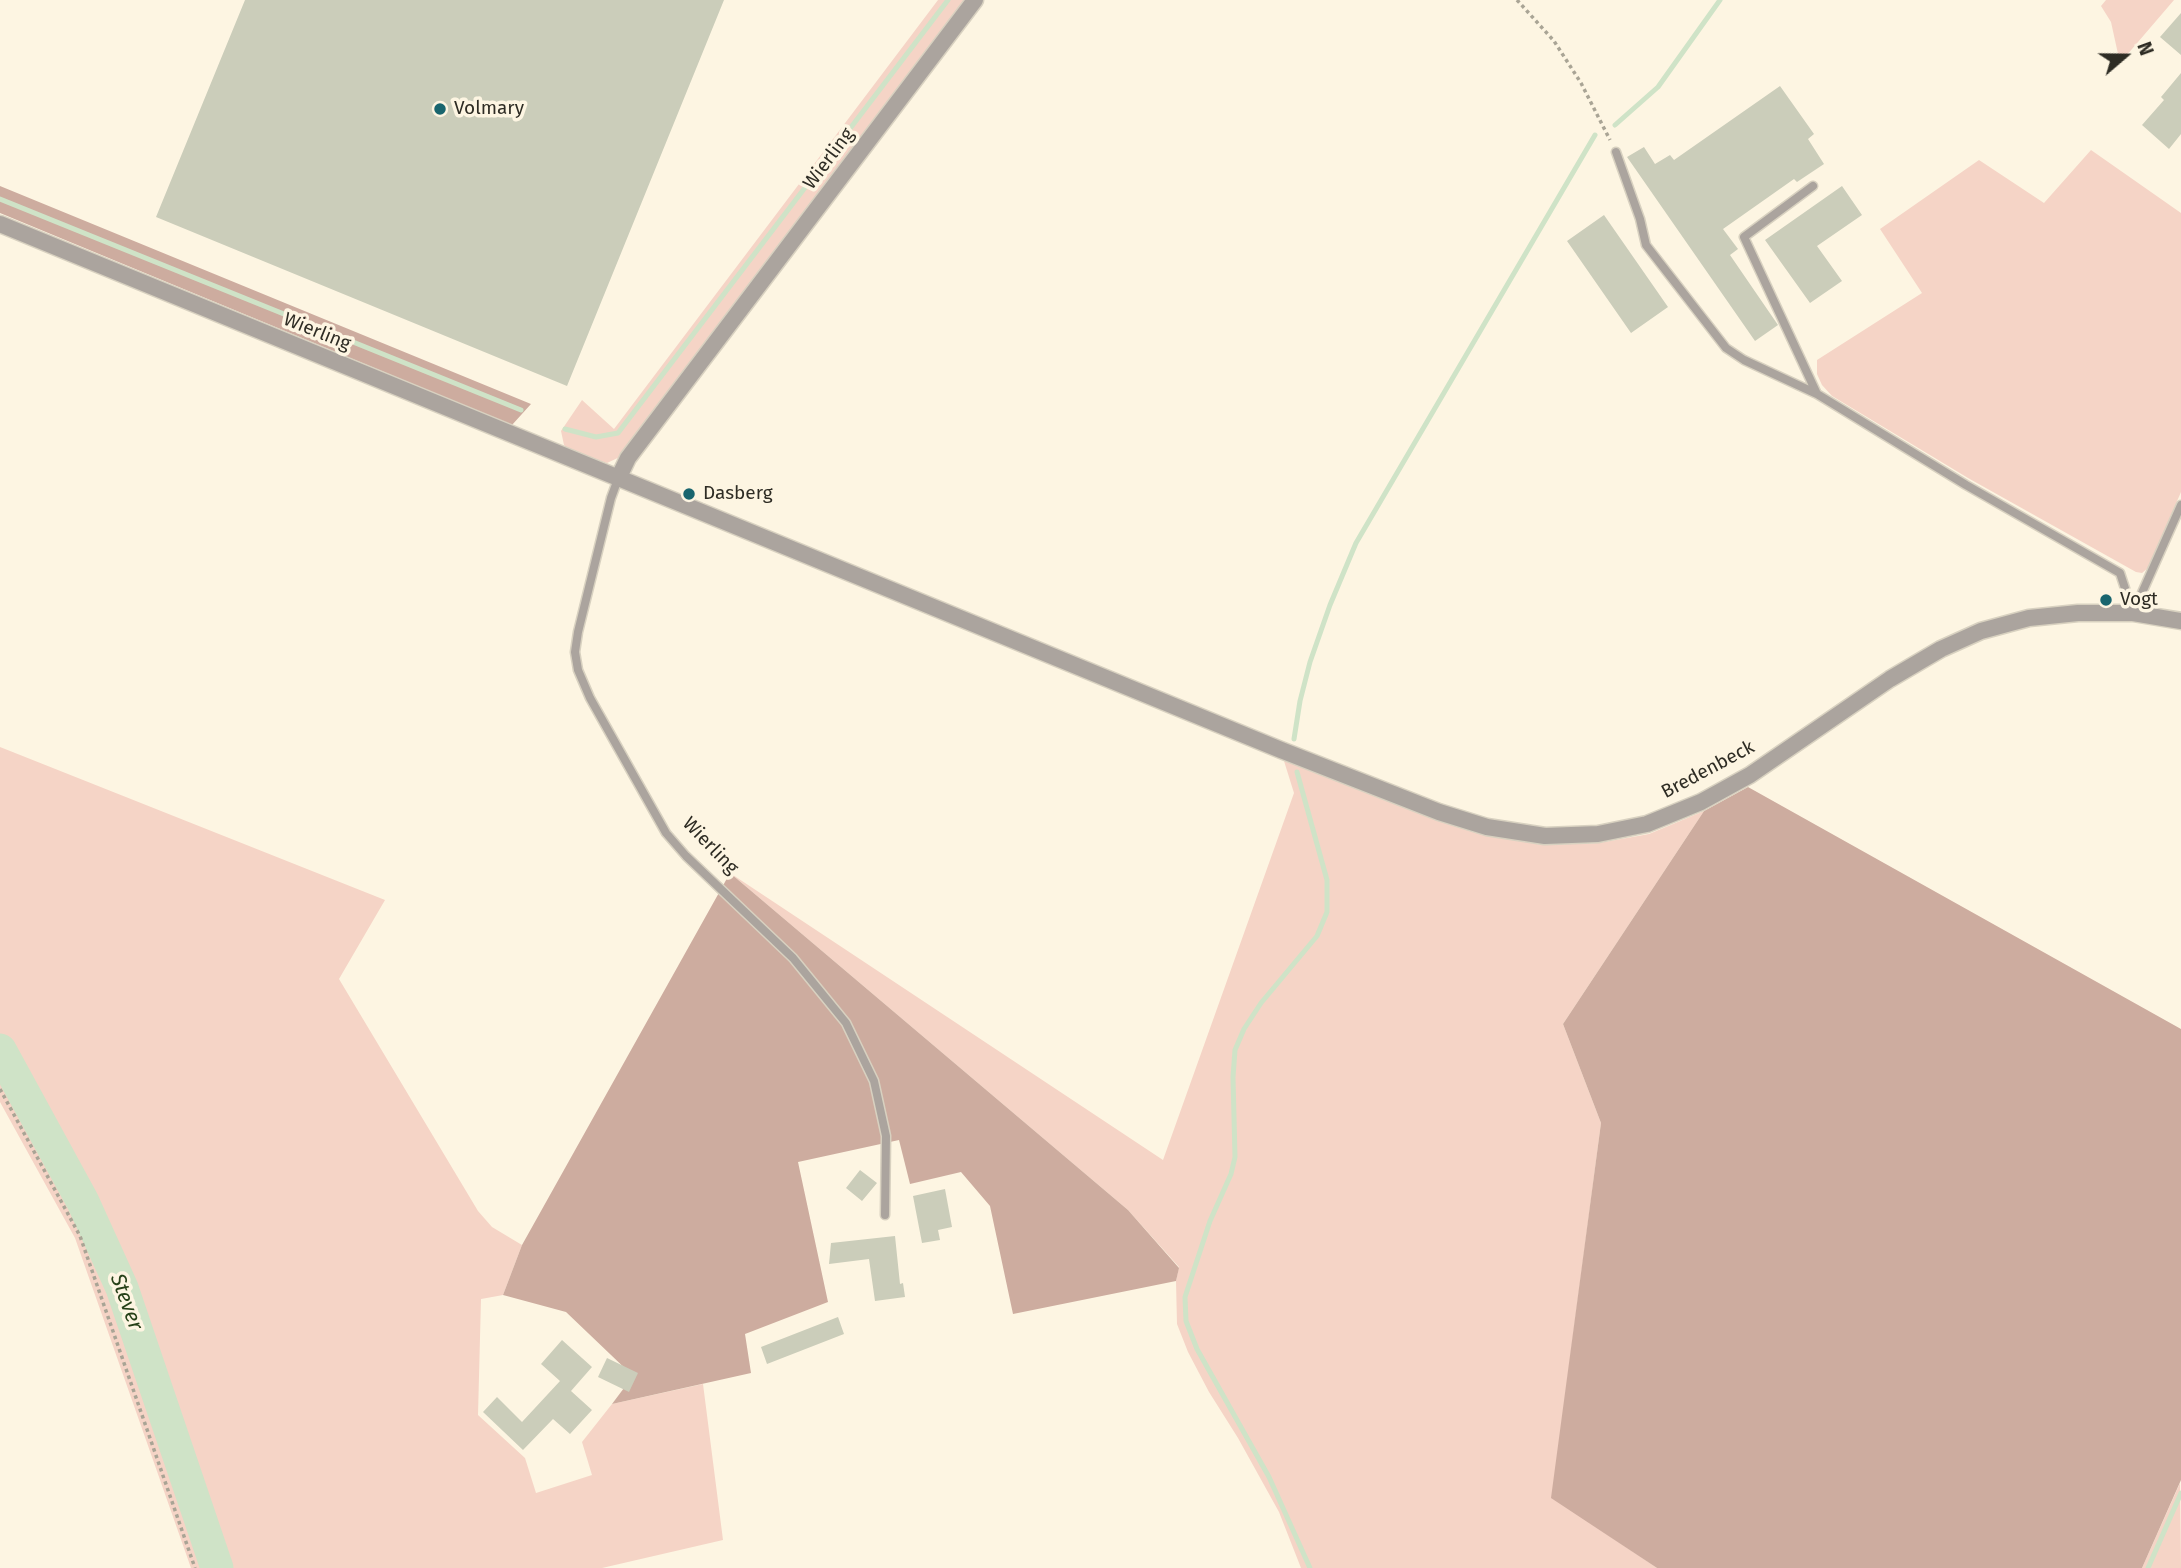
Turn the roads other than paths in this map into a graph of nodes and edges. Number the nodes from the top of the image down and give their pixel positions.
1 (975, 0) edge
2 (1616, 152) road end
3 (1813, 186) dead end
4 (0, 224) edge
5 (1817, 394) junction
6 (618, 479) junction
7 (2181, 505) edge
8 (2133, 613) junction
9 (2181, 621) edge
10 (1282, 750) joint
11 (885, 1215) dead end

1 - 6 street, Wierling
2 - 5 lane
3 - 5 lane
4 - 6 street, Wierling
5 - 8 lane
6 - 10 street, Wierling
6 - 11 lane, Wierling
7 - 8 lane
8 - 9 street, Bredenbeck
8 - 10 street, Bredenbeck

